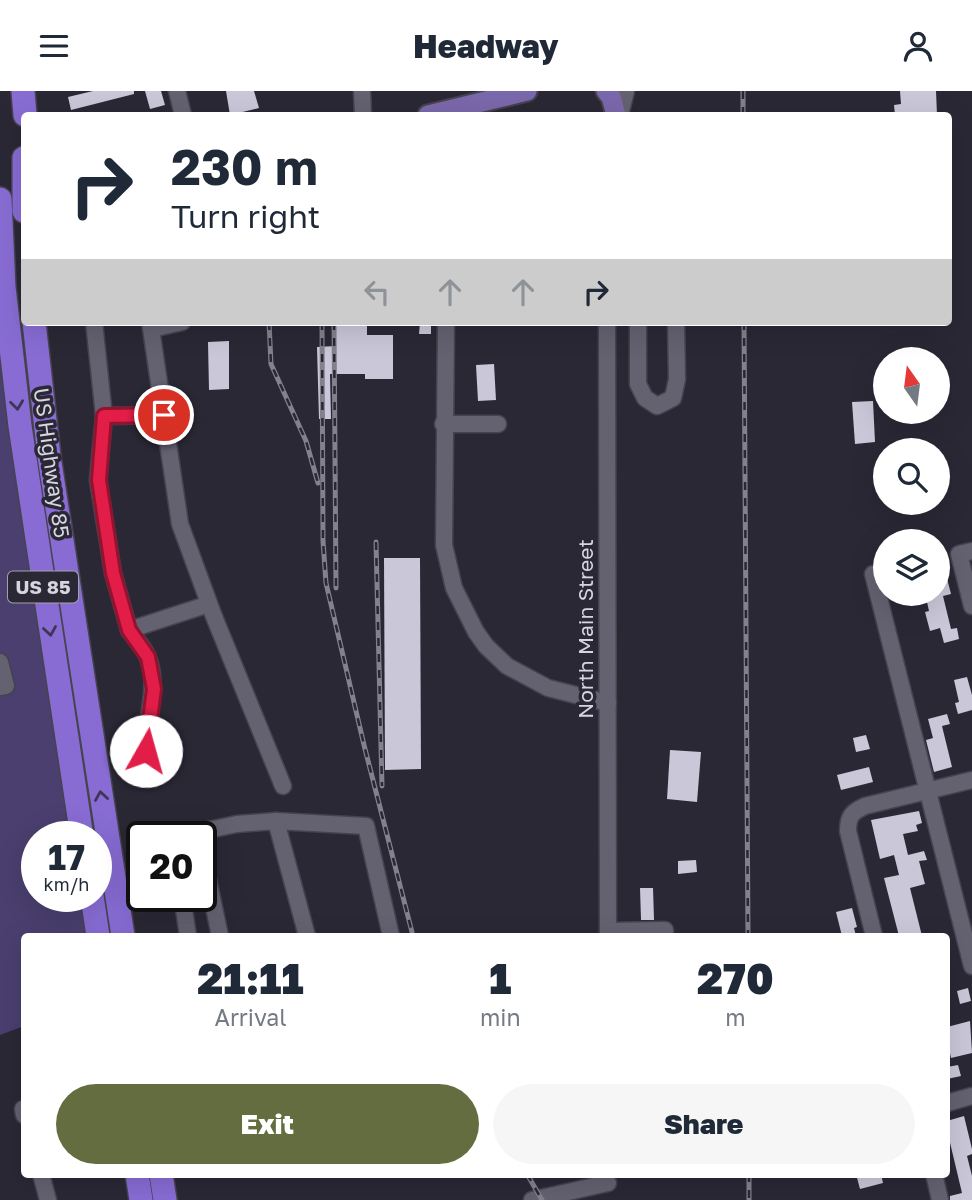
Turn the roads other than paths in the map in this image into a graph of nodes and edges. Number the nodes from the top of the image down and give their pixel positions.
1 (23, 91) edge
2 (177, 91) edge
3 (362, 91) edge
4 (527, 91) edge
5 (606, 91) edge
6 (626, 91) edge
7 (25, 112) edge
8 (182, 112) edge
9 (363, 112) edge
10 (440, 112) edge
11 (617, 112) edge
12 (619, 112) edge
13 (0, 199) edge
14 (21, 214) edge
15 (0, 221) edge
16 (2, 279) edge
17 (34, 326) edge
18 (94, 326) edge
19 (151, 326) edge
20 (446, 326) edge
21 (607, 326) edge
22 (638, 326) edge
23 (676, 326) edge
24 (164, 415) junction
25 (104, 416) junction
26 (443, 424) junction
27 (498, 424) dead end
28 (965, 552) edge
29 (209, 604) junction
30 (881, 606) edge
31 (972, 606) edge
32 (129, 630) junction
33 (0, 662) edge
34 (3, 686) edge
35 (608, 703) junction
36 (151, 764) dead end
37 (972, 780) edge
38 (283, 786) dead end
39 (929, 791) junction
40 (80, 821) edge
41 (276, 821) junction
42 (217, 832) edge
43 (95, 912) edge
44 (184, 912) edge
45 (215, 912) edge
46 (98, 933) edge
47 (123, 933) edge
48 (187, 933) edge
49 (219, 933) edge
50 (306, 933) edge
51 (390, 933) edge
52 (608, 933) edge
53 (622, 933) edge
54 (665, 933) edge
55 (873, 933) edge
56 (972, 966) edge
57 (972, 1097) edge
58 (950, 1102) edge
59 (42, 1178) edge
60 (137, 1178) edge
61 (162, 1178) edge
62 (935, 1178) edge
63 (608, 1179) edge
64 (48, 1200) edge
65 (141, 1200) edge
66 (165, 1200) edge
67 (532, 1200) edge
68 (608, 1200) edge
69 (940, 1200) edge

1 - 7 highway
2 - 8 street
3 - 9 street
4 - 10 main road
5 - 11 main road
6 - 12 street
13 - 15 highway, US 85
14 - 15 main road
15 - 16 highway, US Highway 85 / US 85
16 -> 40 highway, US Highway 85 / US 85
47 -> 17 highway, US Highway 85 / US 85
18 - 25 street
19 - 24 street
20 - 26 street
21 - 35 street, North Main Street
22 - 23 street
24 - 25 street
24 - 29 street
25 - 32 street
26 - 27 street
26 - 35 street
28 - 31 street
29 - 32 street
29 - 38 street
30 - 39 street
32 - 36 street
33 - 34 street
35 - 52 street, North Main Street
37 - 39 street
39 - 55 street
39 - 56 street
41 - 42 street
41 - 50 street
41 - 51 street
43 - 46 highway
44 - 48 street
45 - 49 street
53 - 54 street
57 - 58 street
59 - 64 street
60 - 65 highway
61 - 66 highway
62 - 69 street
63 - 67 street
63 - 68 street

